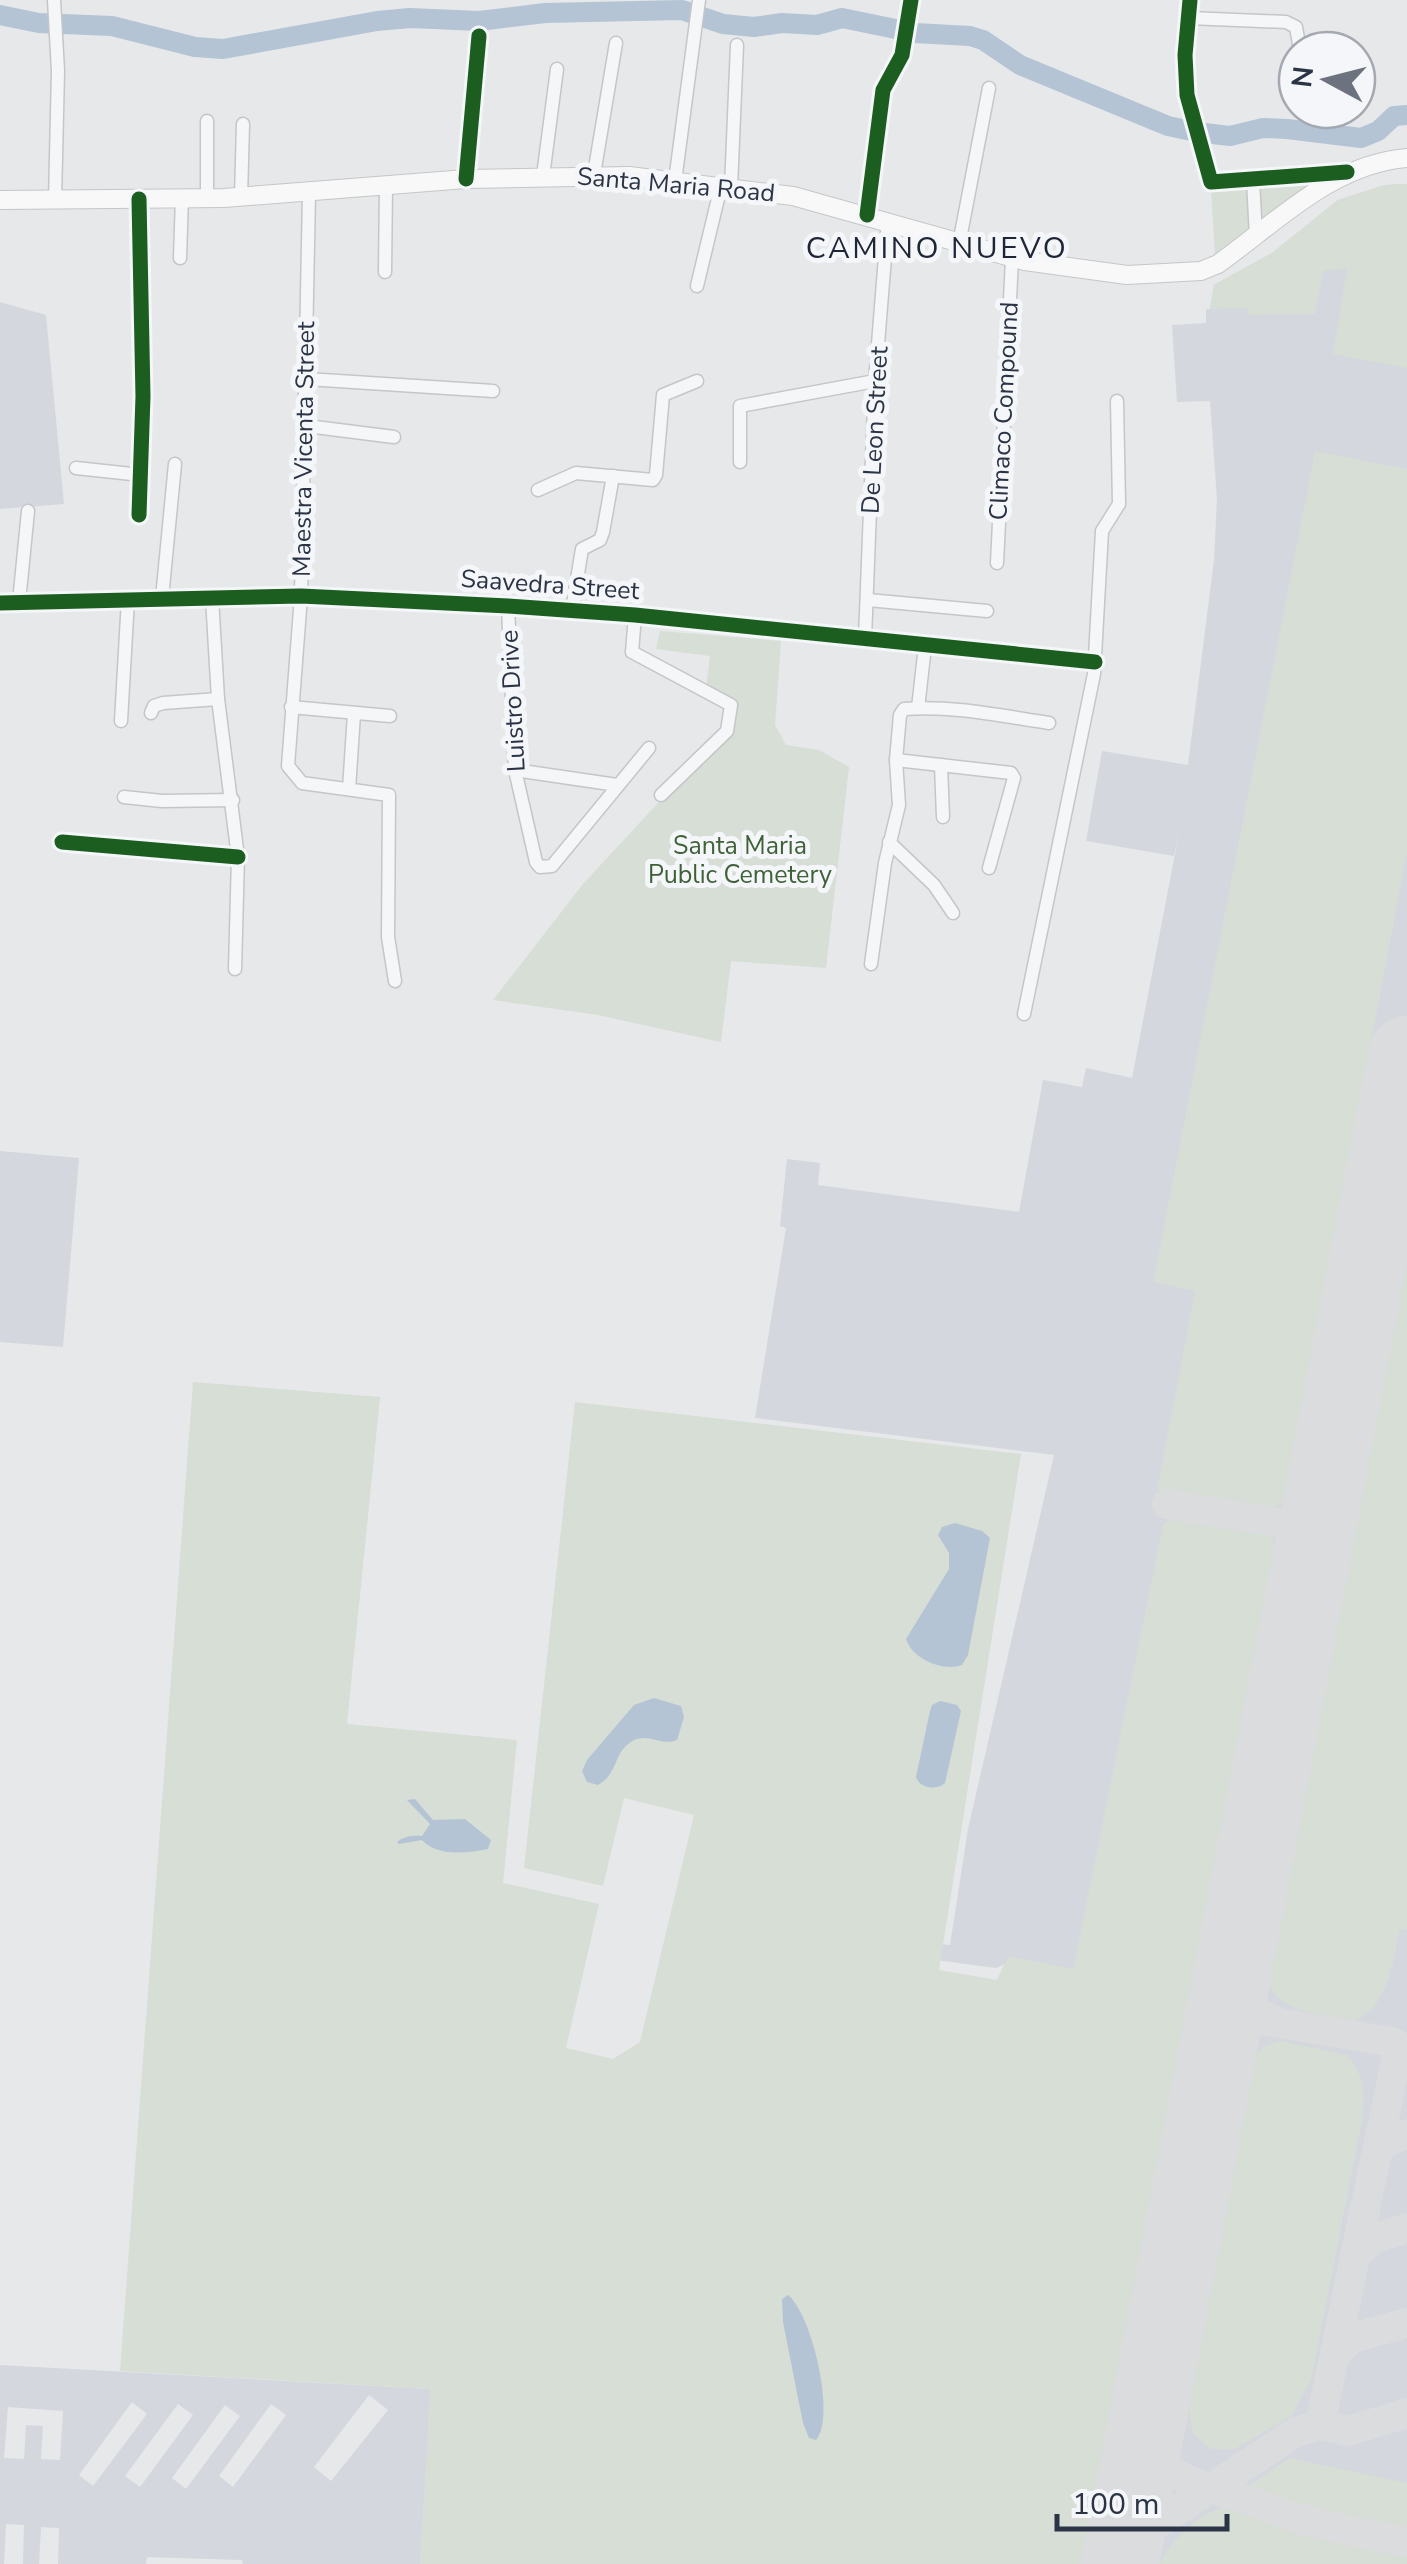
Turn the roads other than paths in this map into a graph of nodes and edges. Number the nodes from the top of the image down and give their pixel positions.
1 (54, 0) edge
2 (911, 0) edge
3 (1190, 0) edge
4 (698, 9) edge
5 (1189, 18) junction
6 (1297, 30) edge
7 (479, 36) dead end
8 (616, 43) dead end
9 (737, 46) dead end
10 (557, 69) dead end
11 (990, 88) dead end
12 (207, 121) dead end
13 (243, 124) dead end
14 (1407, 158) edge
15 (1347, 172) junction
16 (594, 174) junction
17 (543, 176) junction
18 (466, 179) junction
19 (1253, 180) junction
20 (675, 181) junction
21 (386, 185) junction
22 (726, 187) junction
23 (309, 194) junction
24 (242, 197) junction
25 (182, 198) junction
26 (206, 198) junction
27 (139, 199) junction
28 (0, 200) edge
29 (55, 200) junction
30 (866, 215) junction
31 (888, 220) junction
32 (1256, 238) junction
33 (959, 244) junction
34 (180, 258) dead end
35 (1012, 259) junction
36 (384, 272) dead end
37 (697, 286) dead end
38 (307, 379) junction
39 (698, 381) dead end
40 (876, 382) junction
41 (493, 391) dead end
42 (1117, 401) dead end
43 (306, 426) junction
44 (394, 437) dead end
45 (740, 462) dead end
46 (175, 464) dead end
47 (76, 468) dead end
48 (142, 476) junction
49 (613, 476) junction
50 (538, 490) dead end
51 (28, 511) dead end
52 (139, 516) dead end
53 (997, 563) dead end
54 (301, 596) junction
55 (162, 598) junction
56 (212, 598) junction
57 (128, 599) junction
58 (868, 600) junction
59 (19, 602) junction
60 (0, 603) edge
61 (508, 606) junction
62 (572, 610) junction
63 (987, 611) dead end
64 (635, 615) junction
65 (865, 639) junction
66 (925, 646) junction
67 (1095, 662) junction
68 (218, 699) junction
69 (291, 707) junction
70 (918, 708) junction
71 (150, 713) dead end
72 (354, 714) junction
73 (390, 716) dead end
74 (121, 721) dead end
75 (1049, 724) dead end
76 (649, 748) dead end
77 (896, 760) junction
78 (941, 765) junction
79 (515, 770) junction
80 (618, 784) junction
81 (349, 789) junction
82 (661, 795) dead end
83 (124, 797) dead end
84 (233, 800) junction
85 (944, 817) dead end
86 (62, 842) dead end
87 (889, 842) junction
88 (238, 857) junction
89 (989, 868) dead end
90 (953, 913) dead end
91 (870, 964) dead end
92 (234, 969) dead end
93 (394, 981) dead end
94 (1024, 1014) dead end

1 - 29 street
2 - 30 street
3 - 5 street
4 - 20 street
5 - 6 street
5 - 19 street
7 - 18 street
8 - 16 street
9 - 22 street
10 - 17 street
11 - 33 street
12 - 26 street
13 - 24 street
14 - 15 main road, Santa Maria Road
15 - 19 street
15 - 32 main road, Santa Maria Road
16 - 17 main road, Santa Maria Road
16 - 20 main road, Santa Maria Road
17 - 18 main road, Santa Maria Road
18 - 21 main road, Santa Maria Road
19 - 32 street
20 - 22 main road, Santa Maria Road
21 - 23 main road, Santa Maria Road
21 - 36 street
22 - 30 main road, Santa Maria Road
22 - 37 street
23 - 24 main road, Santa Maria Road
23 - 38 street, Maestra Vicenta Street
24 - 26 main road, Santa Maria Road
25 - 26 main road, Santa Maria Road
25 - 27 main road, Santa Maria Road
25 - 34 street
27 - 29 main road, Santa Maria Road
27 - 48 street
28 - 29 main road, Santa Maria Road
30 - 31 main road, Santa Maria Road
31 - 33 main road, Santa Maria Road
31 - 40 street, De Leon Street
32 - 35 main road, Santa Maria Road
33 - 35 main road, Santa Maria Road
35 - 53 street, Climaco Compound
38 - 41 street
38 - 43 street, Maestra Vicenta Street
39 - 49 street
40 - 45 street
40 - 58 street, De Leon Street
42 - 67 street
43 - 44 street
43 - 54 street, Maestra Vicenta Street
46 - 55 street
47 - 48 street
48 - 52 street
49 - 50 street
49 - 62 street
51 - 59 street
54 - 56 street, Saavedra Street
54 - 61 street, Saavedra Street
54 - 69 street, Maestra Vicenta Street
55 - 56 street, Saavedra Street
55 - 57 street, Saavedra Street
56 - 68 street
57 - 59 street, Saavedra Street
57 - 74 street
58 - 63 street
58 - 65 street, De Leon Street
59 - 60 street, Saavedra Street
61 - 62 street, Saavedra Street
61 - 79 street, Luistro Drive
62 - 64 street, Saavedra Street
64 - 65 street, Saavedra Street
64 - 82 street
65 - 66 street, Saavedra Street
66 - 67 street, Saavedra Street
66 - 70 street
67 - 94 street
68 - 71 street
68 - 84 street
69 - 72 street
69 - 81 street, Maestra Vicenta Street
70 - 75 street
70 - 77 street
72 - 73 street
72 - 81 street
76 - 80 street, Luistro Drive
77 - 78 street
77 - 87 street
78 - 85 street
78 - 89 street
79 - 80 street
79 - 80 street, Luistro Drive
81 - 93 street, Maestra Vicenta Street
83 - 84 street
84 - 88 street
86 - 88 street
87 - 90 street
87 - 91 street
88 - 92 street

